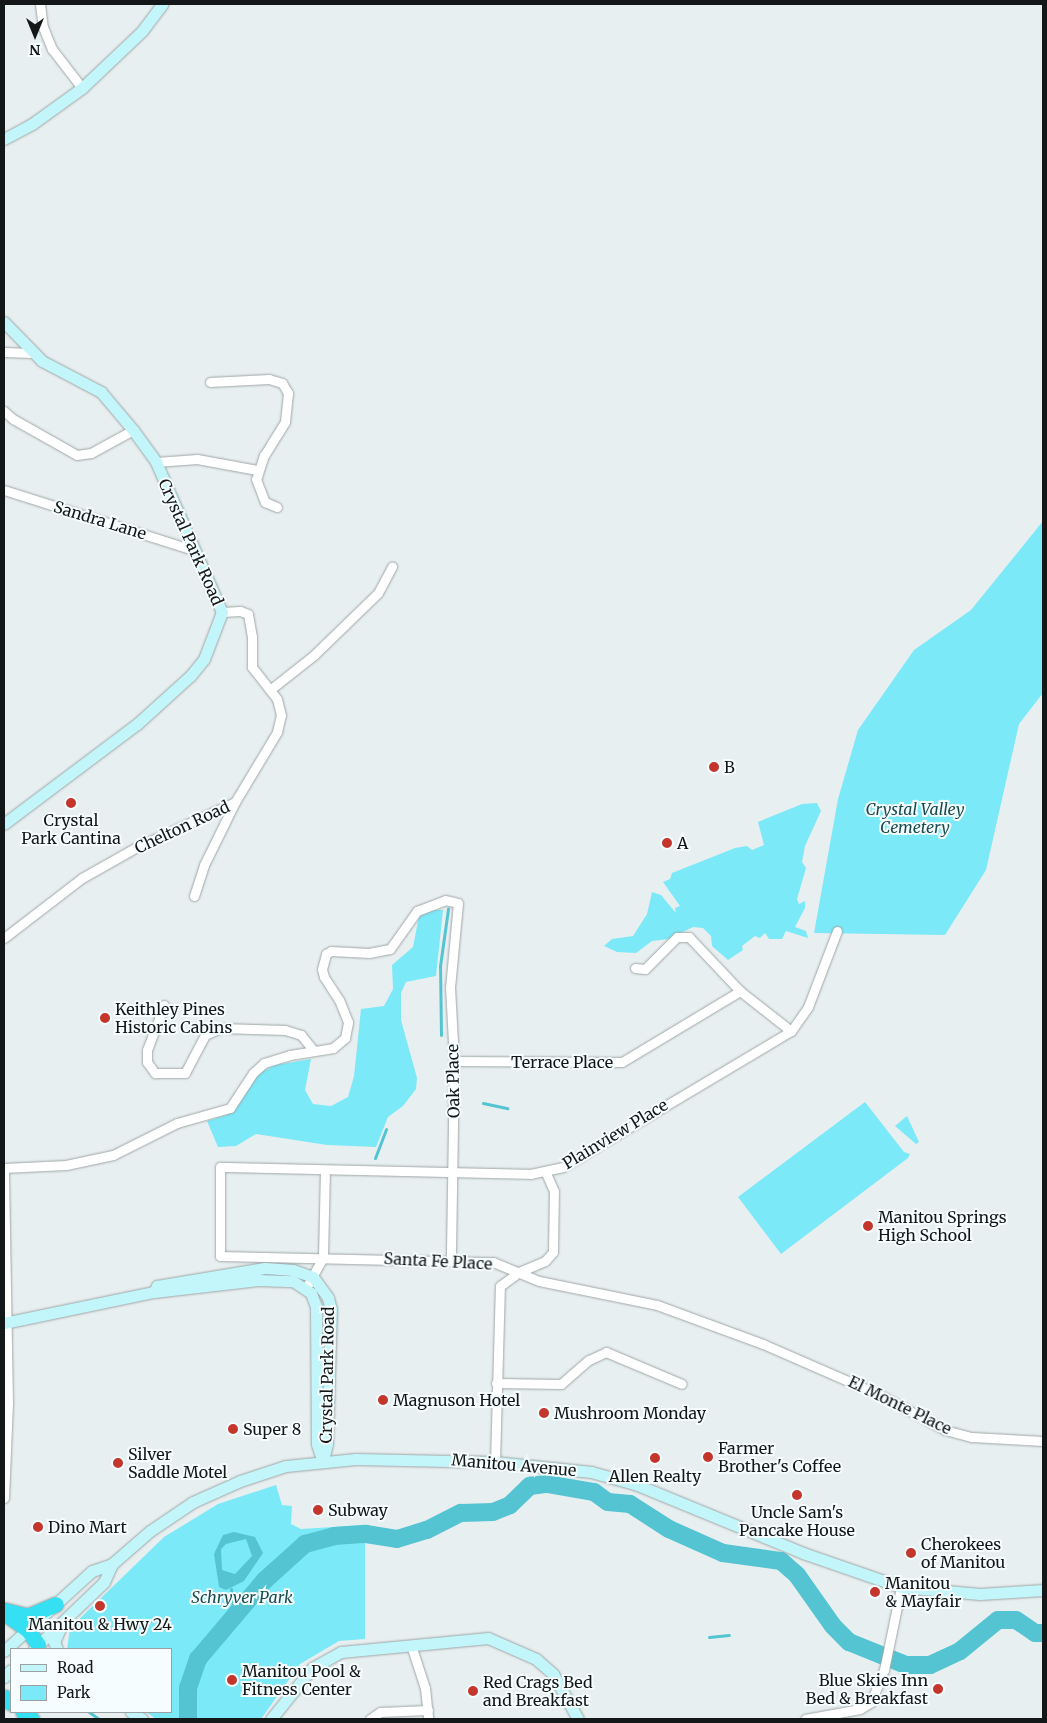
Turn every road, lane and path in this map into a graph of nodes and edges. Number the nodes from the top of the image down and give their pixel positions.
1 (40, 4) edge
2 (162, 4) edge
3 (82, 88) junction
4 (4, 139) edge
5 (4, 322) edge
6 (4, 352) edge
7 (31, 353) junction
8 (210, 382) dead end
9 (4, 411) edge
10 (133, 430) junction
11 (156, 462) junction
12 (257, 470) junction
13 (4, 490) edge
14 (277, 507) dead end
15 (196, 551) junction
16 (392, 567) dead end
17 (222, 612) junction
18 (271, 689) junction
19 (235, 802) junction
20 (4, 824) edge
21 (194, 896) dead end
22 (837, 931) dead end
23 (4, 938) edge
24 (635, 968) dead end
25 (740, 991) junction
26 (164, 1005) dead end
27 (791, 1031) junction
28 (313, 1050) junction
29 (454, 1061) junction
30 (325, 1170) junction
31 (454, 1173) junction
32 (546, 1173) junction
33 (220, 1256) joint
34 (323, 1257) junction
35 (452, 1260) junction
36 (519, 1272) junction
37 (313, 1277) junction
38 (306, 1288) junction
39 (154, 1292) junction
40 (4, 1323) edge
41 (762, 1344) joint
42 (496, 1383) junction
43 (682, 1384) dead end
44 (1043, 1441) edge
45 (323, 1462) junction
46 (495, 1462) junction
47 (4, 1498) edge
48 (112, 1564) junction
49 (901, 1587) junction
50 (1043, 1590) edge
51 (56, 1604) junction
52 (4, 1611) edge
53 (66, 1618) junction
54 (4, 1625) edge
55 (24, 1634) junction
56 (411, 1645) junction
57 (39, 1648) edge
58 (57, 1648) edge
59 (4, 1651) edge
60 (428, 1714) edge
61 (271, 1719) edge
62 (370, 1719) edge
63 (578, 1719) edge
64 (805, 1719) edge

1 - 3 street
2 - 3 street
3 - 4 street
5 - 7 street, Crystal Park Road
6 - 7 street
7 - 10 street, Crystal Park Road
8 - 12 street
9 - 10 street
10 - 11 street, Crystal Park Road
11 - 12 street
11 - 15 street, Crystal Park Road
12 - 14 street
13 - 15 street, Sandra Lane
15 - 17 street, Crystal Park Road
16 - 18 street
17 - 18 street, Chelton Road
17 - 20 street, Crystal Park Road
18 - 19 street, Chelton Road
19 - 21 street
19 - 23 street, Chelton Road
22 - 27 street, Plainview Place
24 - 25 street
25 - 27 street
25 - 29 street, Terrace Place
26 - 28 street
27 - 32 street, Plainview Place
28 - 29 street, Oak Place
28 - 40 street
29 - 31 street, Oak Place
30 - 31 street, Plainview Place
30 - 33 street, Plainview Place
30 - 34 street
31 - 32 street, Plainview Place
31 - 35 street, Oak Place
32 - 36 street
33 - 34 street, Santa Fe Place
34 - 35 street, Santa Fe Place
34 - 37 street
35 - 36 street, Santa Fe Place
36 - 41 street, Santa Fe Place
36 - 42 street
37 - 38 street
37 - 39 street, Crystal Park Road
37 - 45 street, Crystal Park Road
38 - 39 street, Crystal Park Road
38 - 45 street, Crystal Park Road
39 - 40 street, Crystal Park Road
40 - 47 street
41 - 44 street, El Monte Place
42 - 43 street
42 - 46 street
45 - 46 street, Manitou Avenue
45 - 48 street, Manitou Avenue
46 - 49 street, Manitou Avenue
48 - 51 street, Manitou Avenue
48 - 53 street, Manitou Avenue
49 - 50 street, Manitou Avenue
49 - 64 street
51 - 52 highway
51 - 55 street, Manitou Avenue
52 - 55 highway
53 - 57 street, Manitou Avenue
53 - 58 street
54 - 55 highway
55 - 57 highway
55 - 59 street, Manitou Avenue
56 - 60 street
56 - 61 street
56 - 63 street
60 - 62 street

